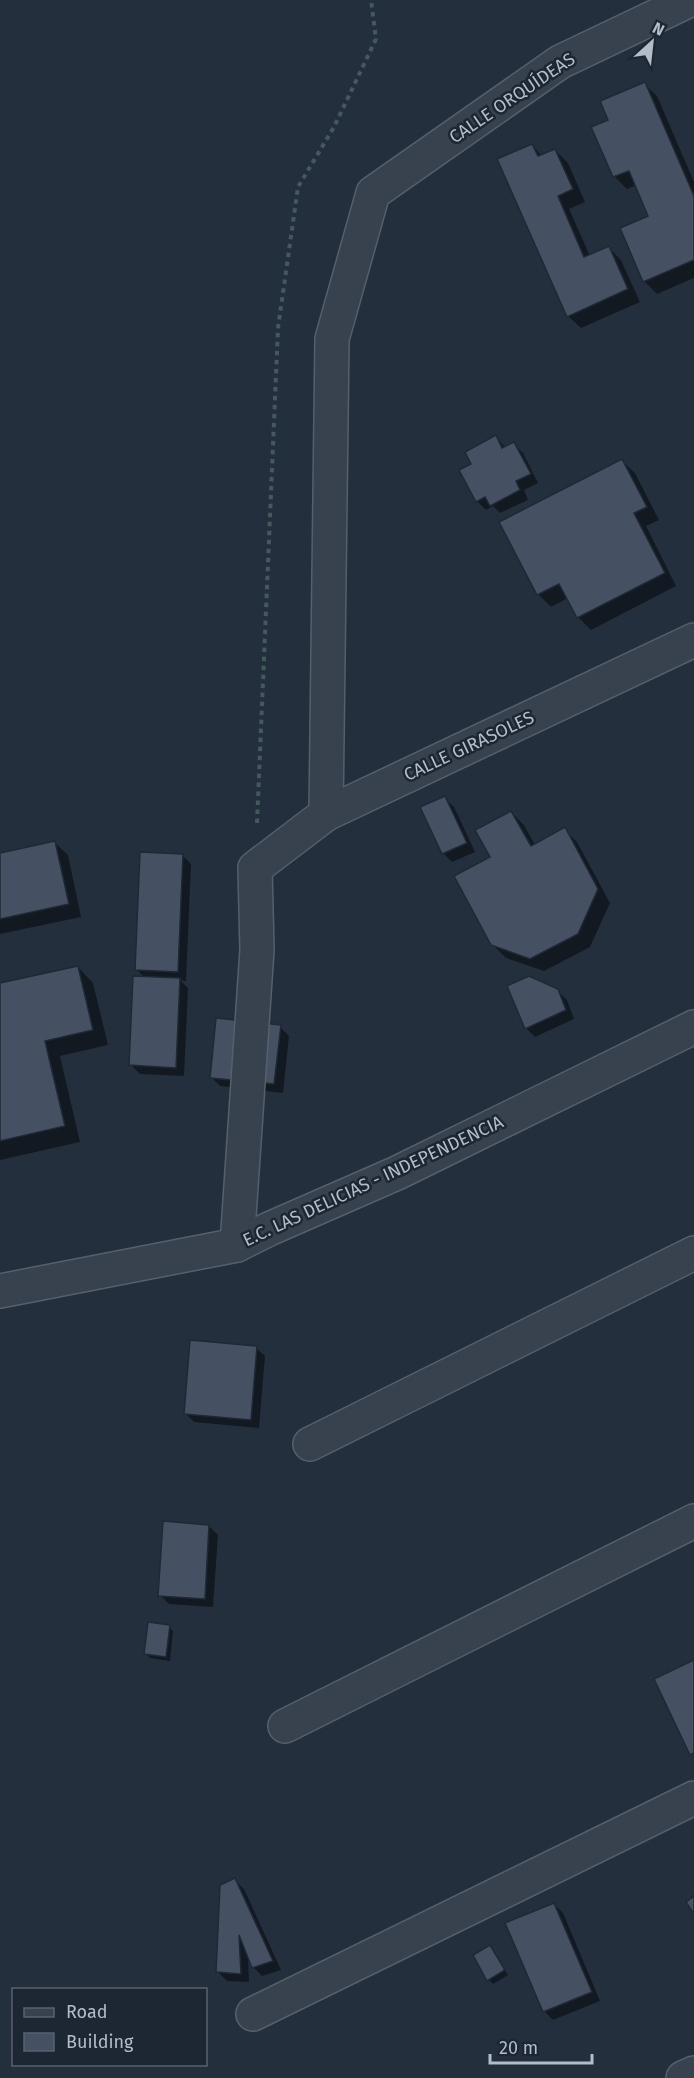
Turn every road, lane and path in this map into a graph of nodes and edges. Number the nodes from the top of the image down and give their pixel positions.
1 (371, 0) edge
2 (690, 0) edge
3 (694, 640) edge
4 (326, 814) junction
5 (255, 868) junction
6 (694, 1026) edge
7 (237, 1245) junction
8 (694, 1253) edge
9 (0, 1291) edge
10 (310, 1444) dead end
11 (694, 1521) edge
12 (285, 1726) dead end
13 (694, 1798) edge
14 (253, 2014) dead end
15 (694, 2073) edge
16 (683, 2078) edge

1 - 5 path
2 - 4 street, CALLE ORQUÍDEAS
3 - 4 street, CALLE GIRASOLES
4 - 5 street, CALLE GIRASOLES
5 - 7 street
6 - 7 street, E.C. LAS DELICIAS - INDEPENDENCIA
7 - 9 street, E.C. LAS DELICIAS - INDEPENDENCIA
8 - 10 street
11 - 12 street
13 - 14 street
15 - 16 street

